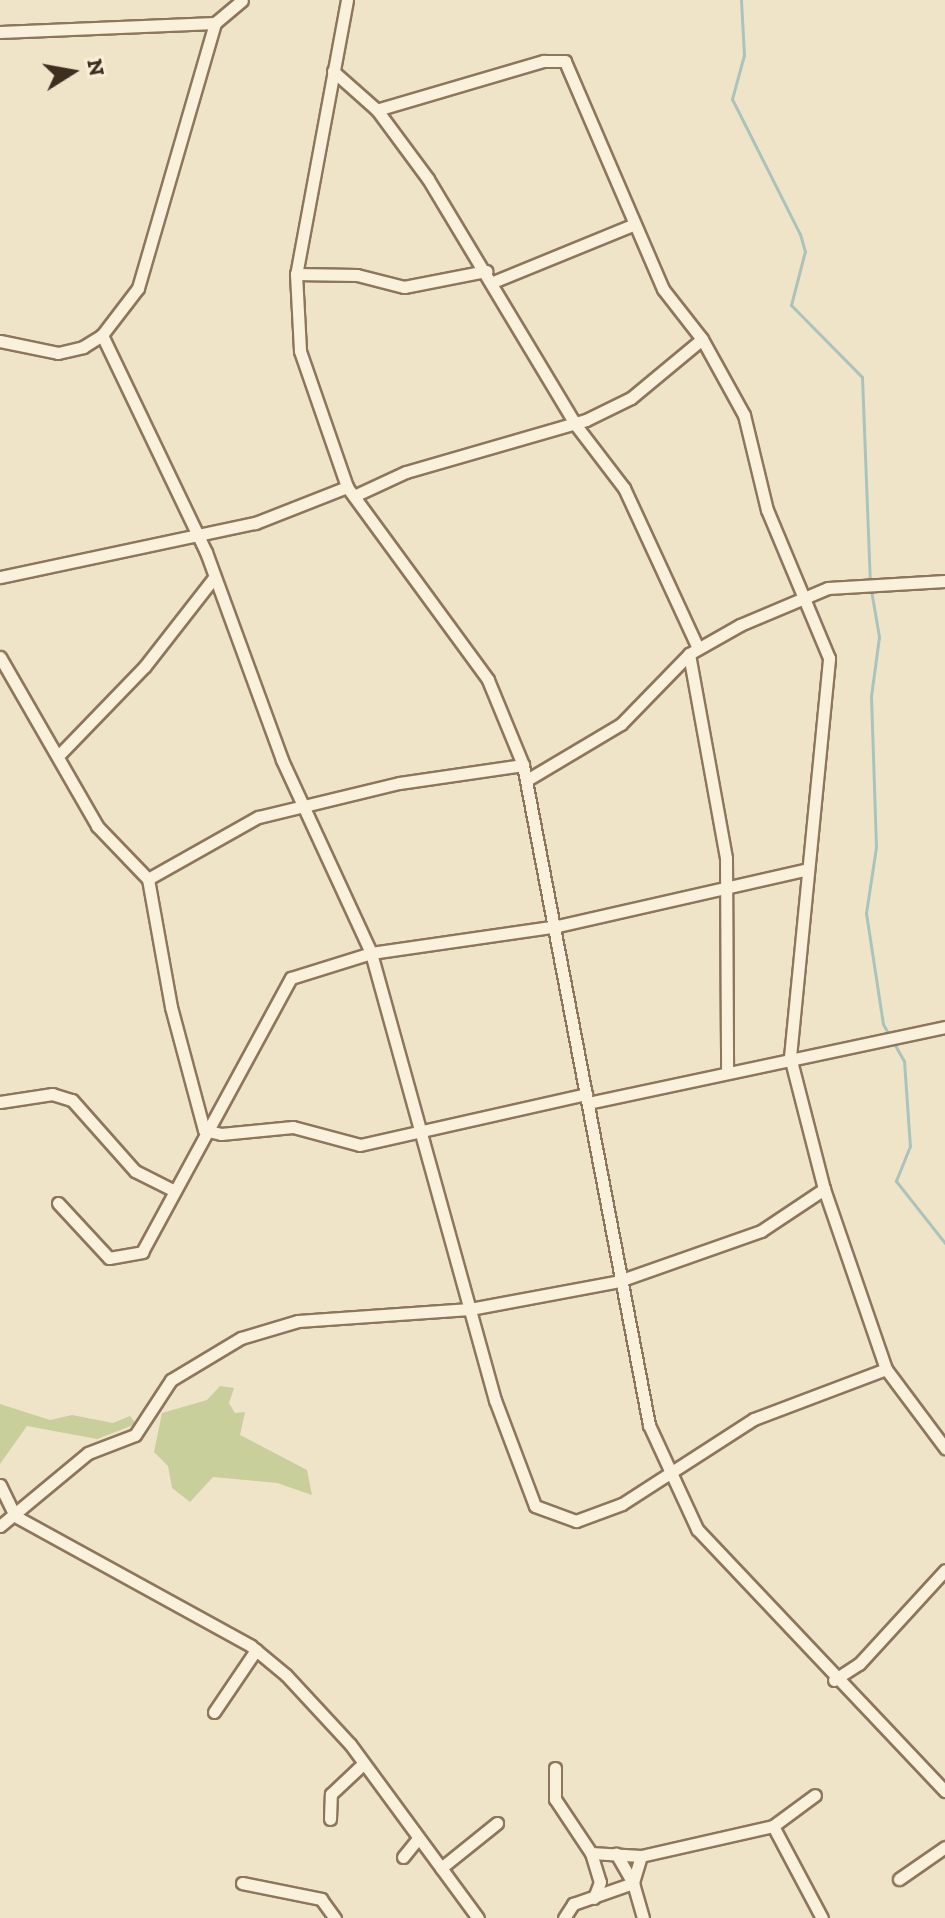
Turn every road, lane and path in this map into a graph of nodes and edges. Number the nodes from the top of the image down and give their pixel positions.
1 (242, 0) edge
2 (347, 0) edge
3 (215, 23) junction
4 (0, 32) edge
5 (333, 71) junction
6 (377, 110) junction
7 (633, 225) junction
8 (296, 274) junction
9 (489, 277) junction
10 (102, 335) junction
11 (702, 339) junction
12 (0, 341) edge
13 (575, 424) junction
14 (351, 491) junction
15 (197, 536) junction
16 (0, 577) edge
17 (213, 579) junction
18 (945, 581) edge
19 (802, 597) junction
20 (693, 651) junction
21 (0, 657) edge
22 (61, 753) junction
23 (523, 765) junction
24 (527, 780) junction
25 (302, 809) junction
26 (805, 870) junction
27 (148, 879) junction
28 (728, 889) junction
29 (558, 926) junction
30 (371, 953) junction
31 (945, 1027) edge
32 (790, 1057) junction
33 (727, 1069) junction
34 (587, 1098) junction
35 (0, 1102) edge
36 (204, 1130) junction
37 (418, 1134) junction
38 (824, 1189) junction
39 (173, 1190) junction
40 (58, 1203) dead end
41 (619, 1281) junction
42 (470, 1309) junction
43 (886, 1369) junction
44 (945, 1448) edge
45 (667, 1472) junction
46 (0, 1485) edge
47 (15, 1516) junction
48 (0, 1526) edge
49 (945, 1570) edge
50 (256, 1650) junction
51 (834, 1680) junction
52 (214, 1712) dead end
53 (363, 1764) junction
54 (555, 1768) dead end
55 (945, 1791) edge
56 (815, 1795) dead end
57 (330, 1819) dead end
58 (497, 1823) dead end
59 (773, 1826) junction
60 (417, 1840) junction
61 (945, 1847) edge
62 (591, 1853) junction
63 (616, 1854) junction
64 (641, 1856) junction
65 (403, 1857) dead end
66 (441, 1868) junction
67 (899, 1879) dead end
68 (242, 1883) dead end
69 (633, 1883) junction
70 (594, 1898) junction
71 (335, 1918) edge
72 (478, 1918) edge
73 (564, 1918) edge
74 (643, 1918) edge
75 (822, 1918) edge

1 - 3 street
2 - 5 street
3 - 4 street
3 - 10 street
5 - 6 street
5 - 8 street
6 - 7 street
6 - 9 street
7 - 9 street
7 - 11 street
8 - 9 street
8 - 14 street
9 - 13 street
10 - 12 street
10 - 15 street
11 - 13 street
11 - 19 street
13 - 14 street
13 - 20 street
14 - 15 street
14 - 23 street
15 - 16 street
15 - 17 street
17 - 22 street
17 - 25 street
18 - 19 street
19 - 20 street
19 - 26 street
20 - 24 street
20 - 28 street
21 - 22 street
22 - 27 street
23 - 24 street
23 - 25 street
24 - 29 street
25 - 27 street
25 - 30 street
26 - 28 street
26 - 32 street
27 - 36 street
28 - 29 street
28 - 33 street
29 - 30 street
29 - 34 street
30 - 36 street
30 - 37 street
31 - 32 street
32 - 33 street
32 - 38 street
33 - 34 street
34 - 37 street
34 - 41 street
35 - 39 street
36 - 37 street
36 - 39 street
37 - 42 street
38 - 41 street
38 - 43 street
39 - 40 street
41 - 42 street
41 - 45 street
42 - 45 street
42 - 47 street
43 - 44 street
43 - 45 street
45 - 51 street
46 - 47 street
47 - 48 street
47 - 50 street
49 - 51 street
50 - 52 street
50 - 53 street
51 - 55 street
53 - 57 street
53 - 60 street
54 - 62 street
56 - 59 street
58 - 66 street
59 - 64 street
59 - 75 street
60 - 65 street
60 - 66 street
61 - 67 street
62 - 63 street
62 - 70 street
63 - 64 street
63 - 69 street
64 - 69 street
66 - 72 street
68 - 71 street
69 - 70 street
69 - 74 street
70 - 73 street

